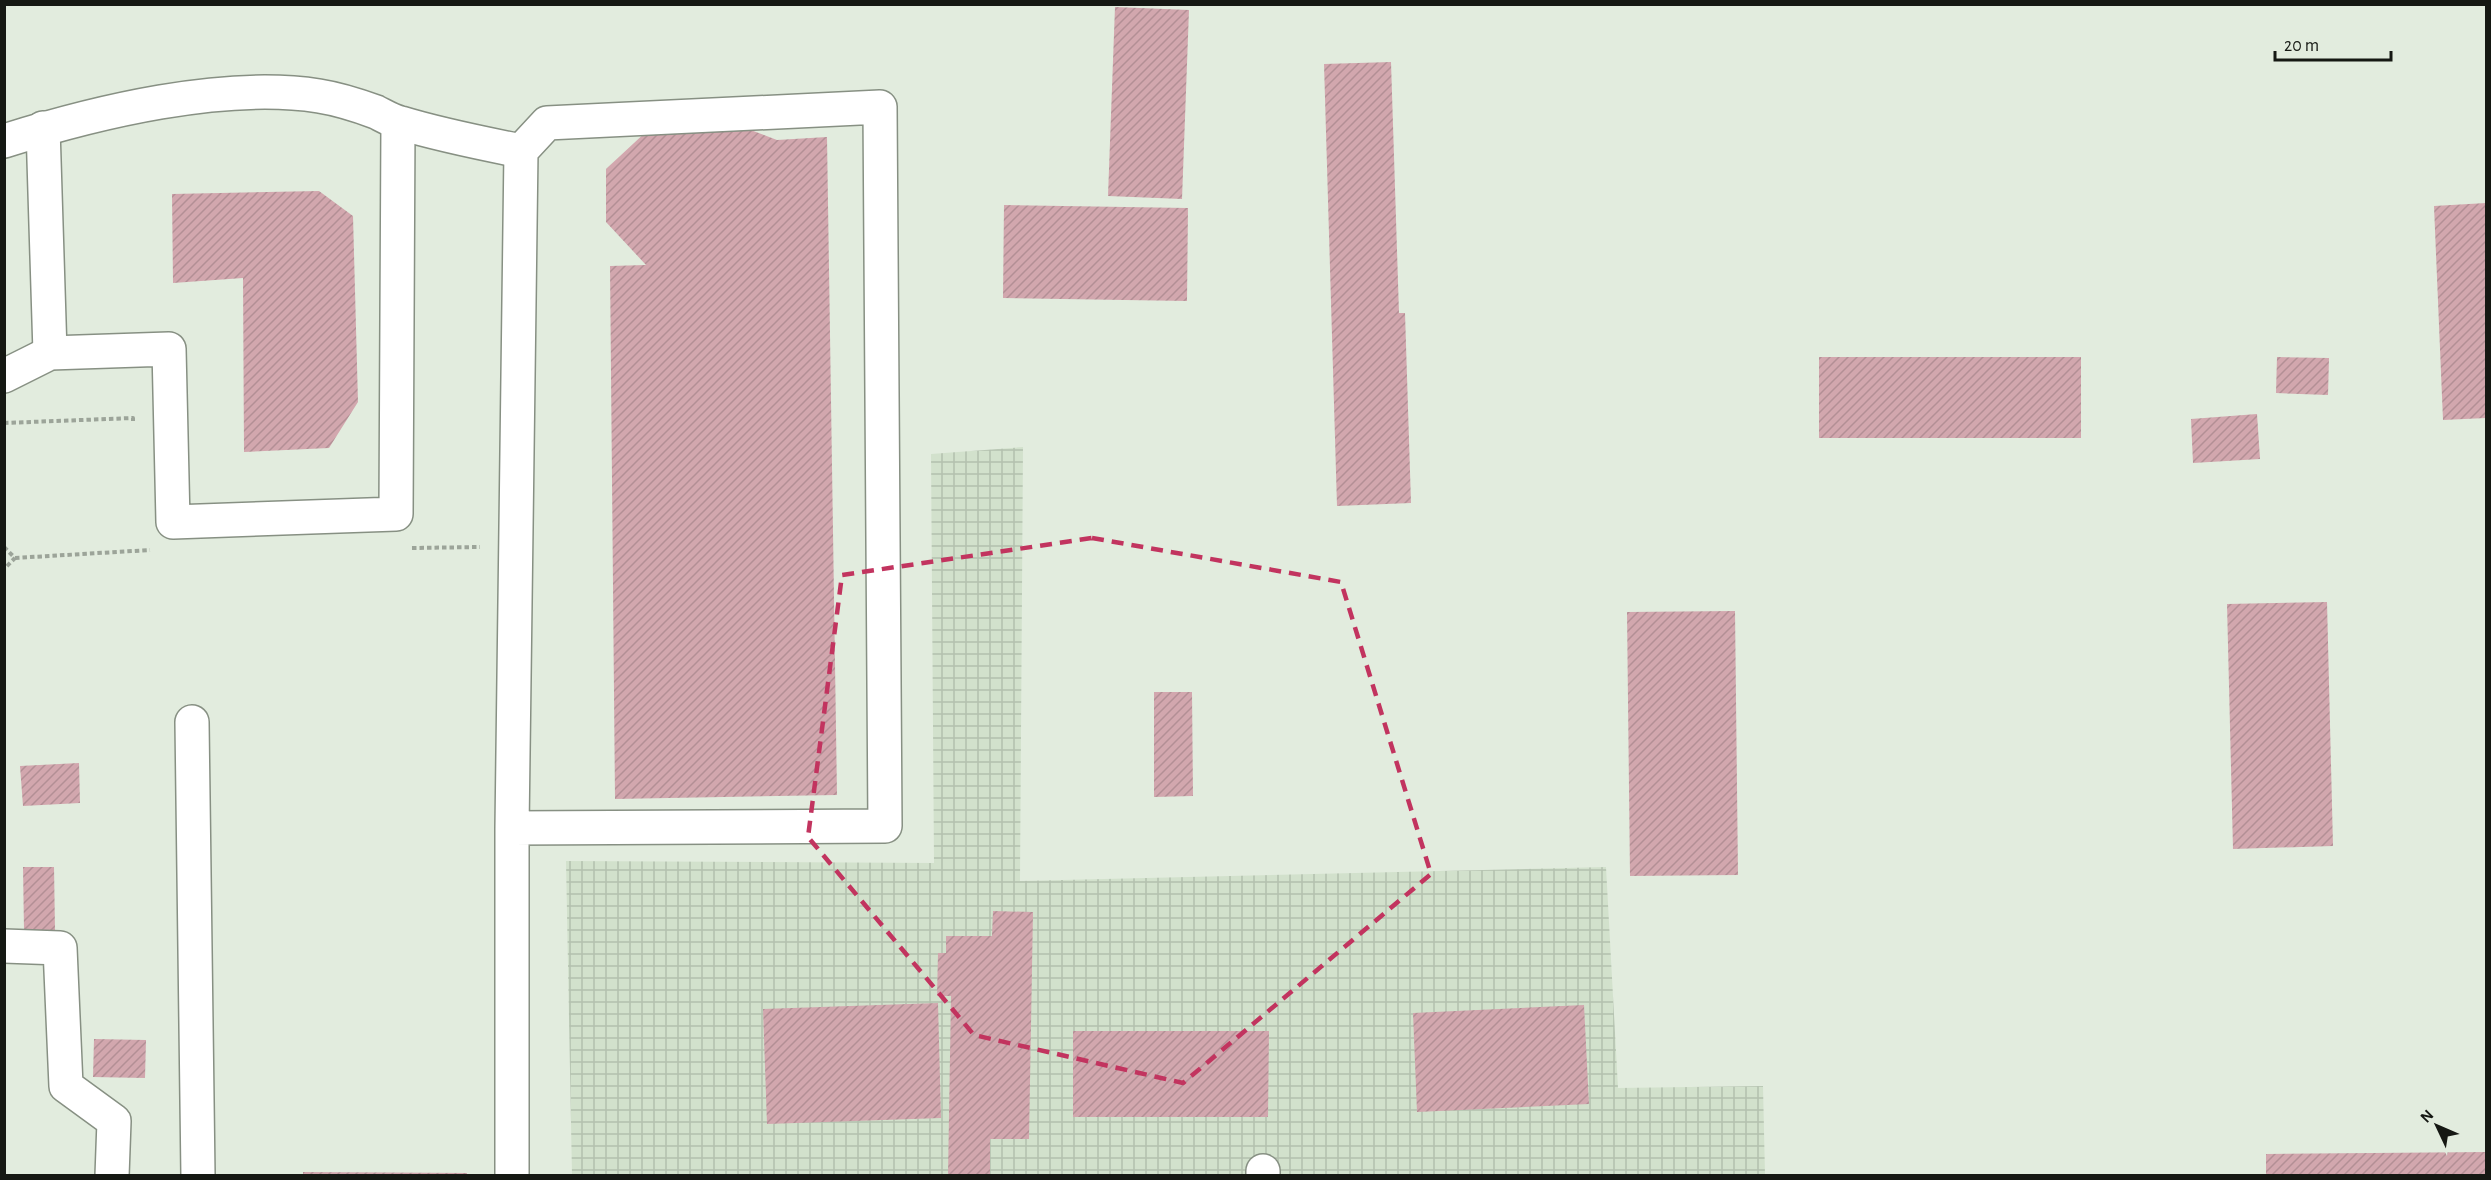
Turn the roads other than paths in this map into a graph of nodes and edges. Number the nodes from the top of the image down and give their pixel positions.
1 (398, 123) junction
2 (43, 129) junction
3 (4, 141) edge
4 (521, 152) junction
5 (50, 353) junction
6 (4, 376) edge
7 (192, 722) dead end
8 (512, 828) junction
9 (4, 946) edge
10 (112, 1176) edge
11 (198, 1176) edge
12 (512, 1176) edge

1 - 2 lane
1 - 4 lane
1 - 5 lane
2 - 3 lane
2 - 5 lane
4 - 8 lane
4 - 8 lane
5 - 6 lane
7 - 11 lane
8 - 12 lane
9 - 10 lane

